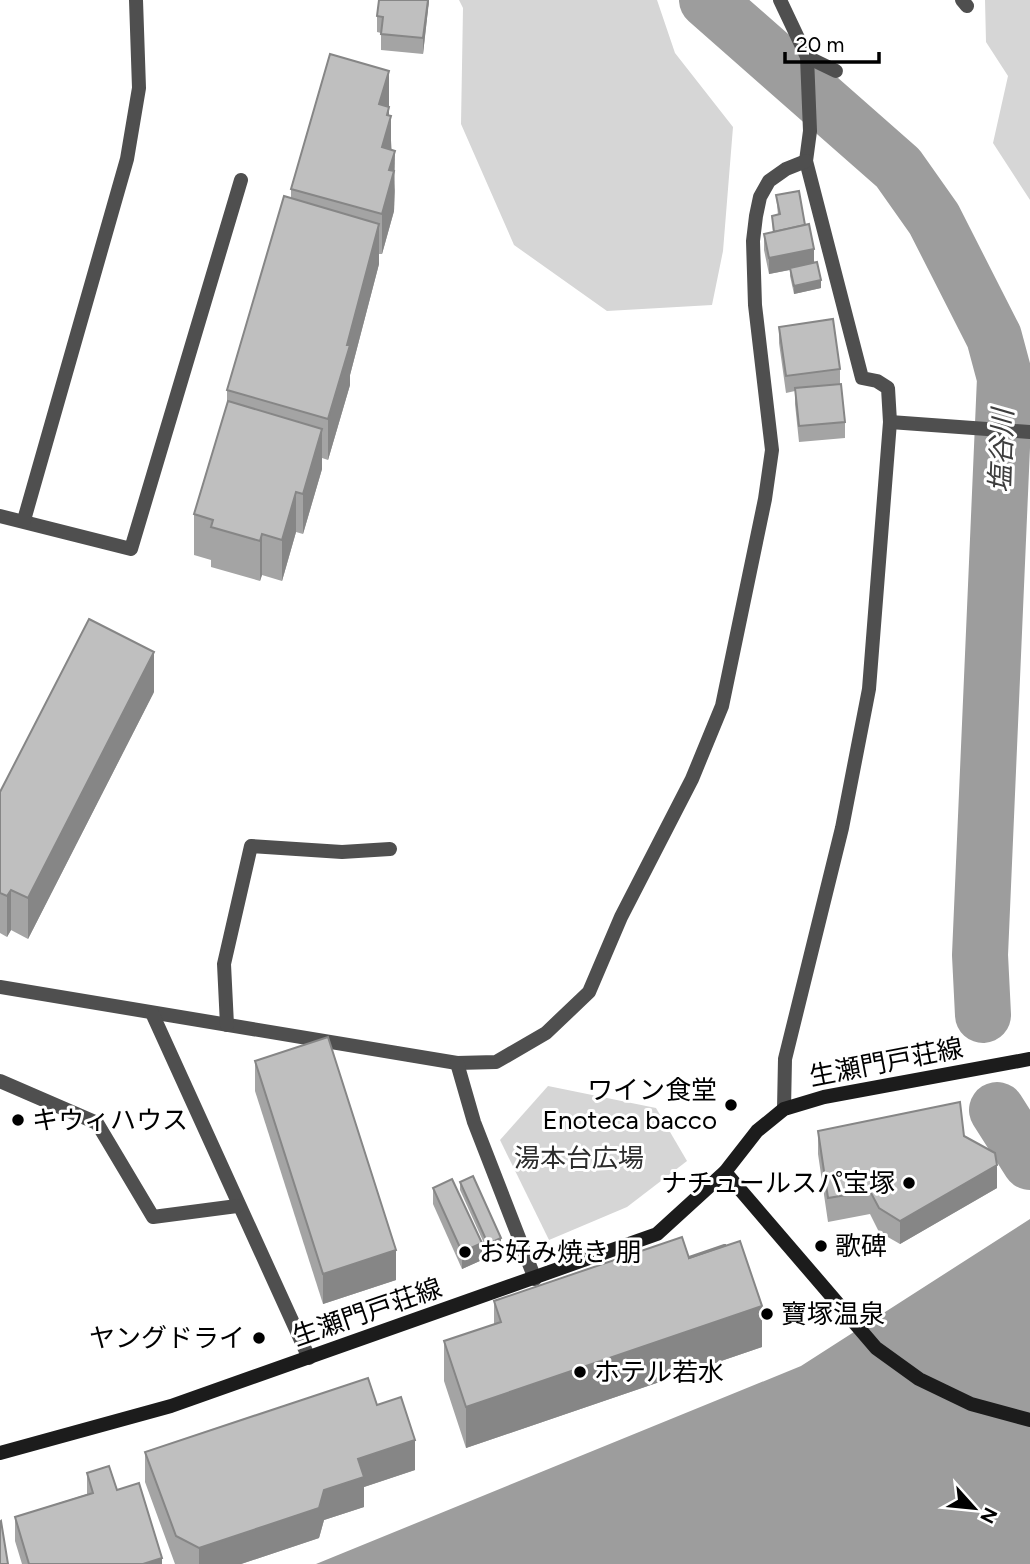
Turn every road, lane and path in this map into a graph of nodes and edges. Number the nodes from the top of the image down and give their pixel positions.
1 (136, 0) edge
2 (779, 0) edge
3 (807, 57) junction
4 (836, 71) dead end
5 (806, 161) junction
6 (241, 180) dead end
7 (890, 422) junction
8 (1030, 432) edge
9 (0, 516) edge
10 (24, 520) junction
11 (390, 849) dead end
12 (0, 987) edge
13 (152, 1013) junction
14 (227, 1025) junction
15 (1030, 1059) edge
16 (457, 1063) junction
17 (0, 1081) edge
18 (783, 1109) junction
19 (725, 1172) junction
20 (237, 1206) junction
21 (535, 1279) junction
22 (309, 1358) junction
23 (1030, 1420) edge
24 (0, 1454) edge

1 - 10 street
2 - 3 street
3 - 4 street
3 - 5 street
5 - 7 street
5 - 16 street
6 - 10 street
7 - 8 street
7 - 18 street
9 - 10 street
11 - 14 street
12 - 13 street
13 - 14 street
13 - 20 street
14 - 16 street
15 - 18 main road, 生瀬門戸荘線
16 - 21 street
17 - 20 street
18 - 19 main road, 生瀬門戸荘線
19 - 21 main road, 生瀬門戸荘線
19 - 23 main road
20 - 22 street
21 - 22 main road, 生瀬門戸荘線
22 - 24 main road, 生瀬門戸荘線

